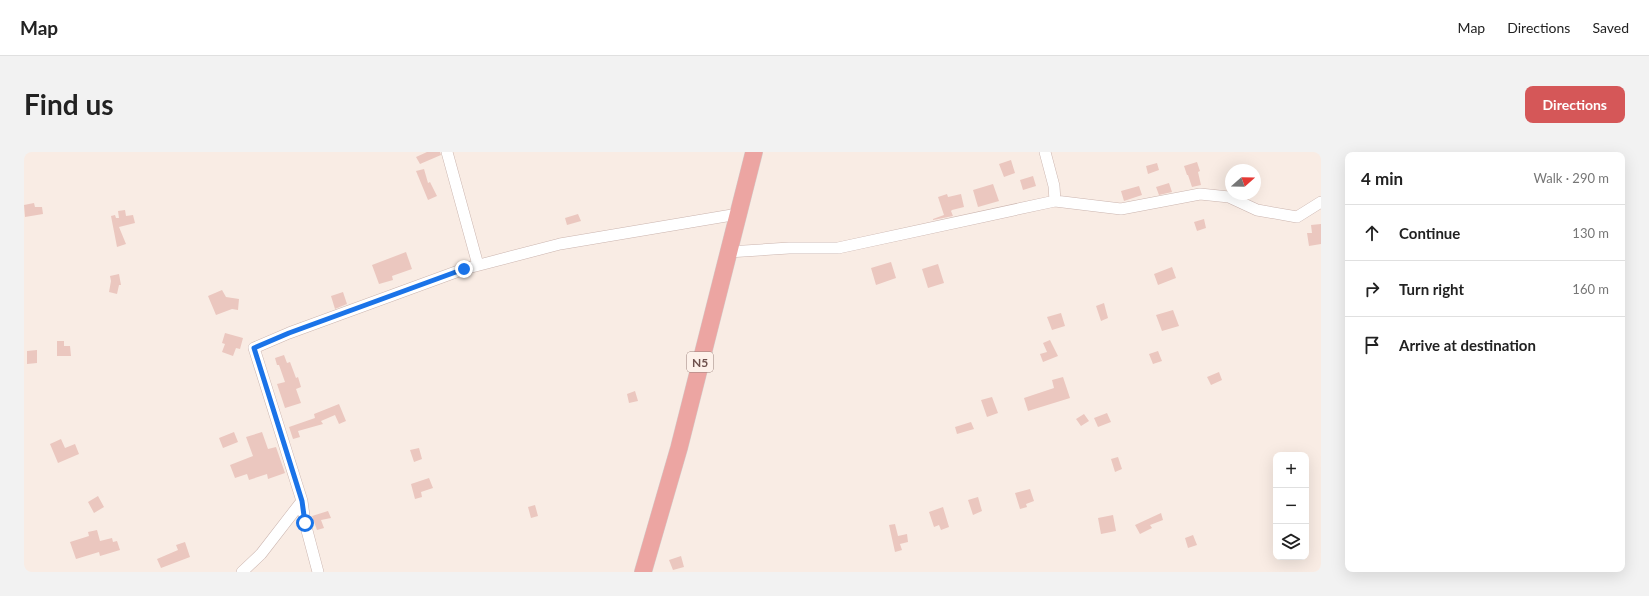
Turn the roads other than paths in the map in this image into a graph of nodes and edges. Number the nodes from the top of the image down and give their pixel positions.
1 (447, 152) edge
2 (754, 152) edge
3 (1045, 152) edge
4 (1055, 201) junction
5 (1321, 202) edge
6 (738, 214) junction
7 (728, 252) junction
8 (478, 265) junction
9 (302, 501) junction
10 (242, 572) edge
11 (318, 572) edge
12 (643, 572) edge

1 - 8 street
2 - 6 highway, N5
3 - 4 street
4 - 5 street
4 - 7 street
6 - 7 highway, N5
6 - 8 street
7 - 12 highway, N5
8 - 9 street
9 - 10 street
9 - 11 street

